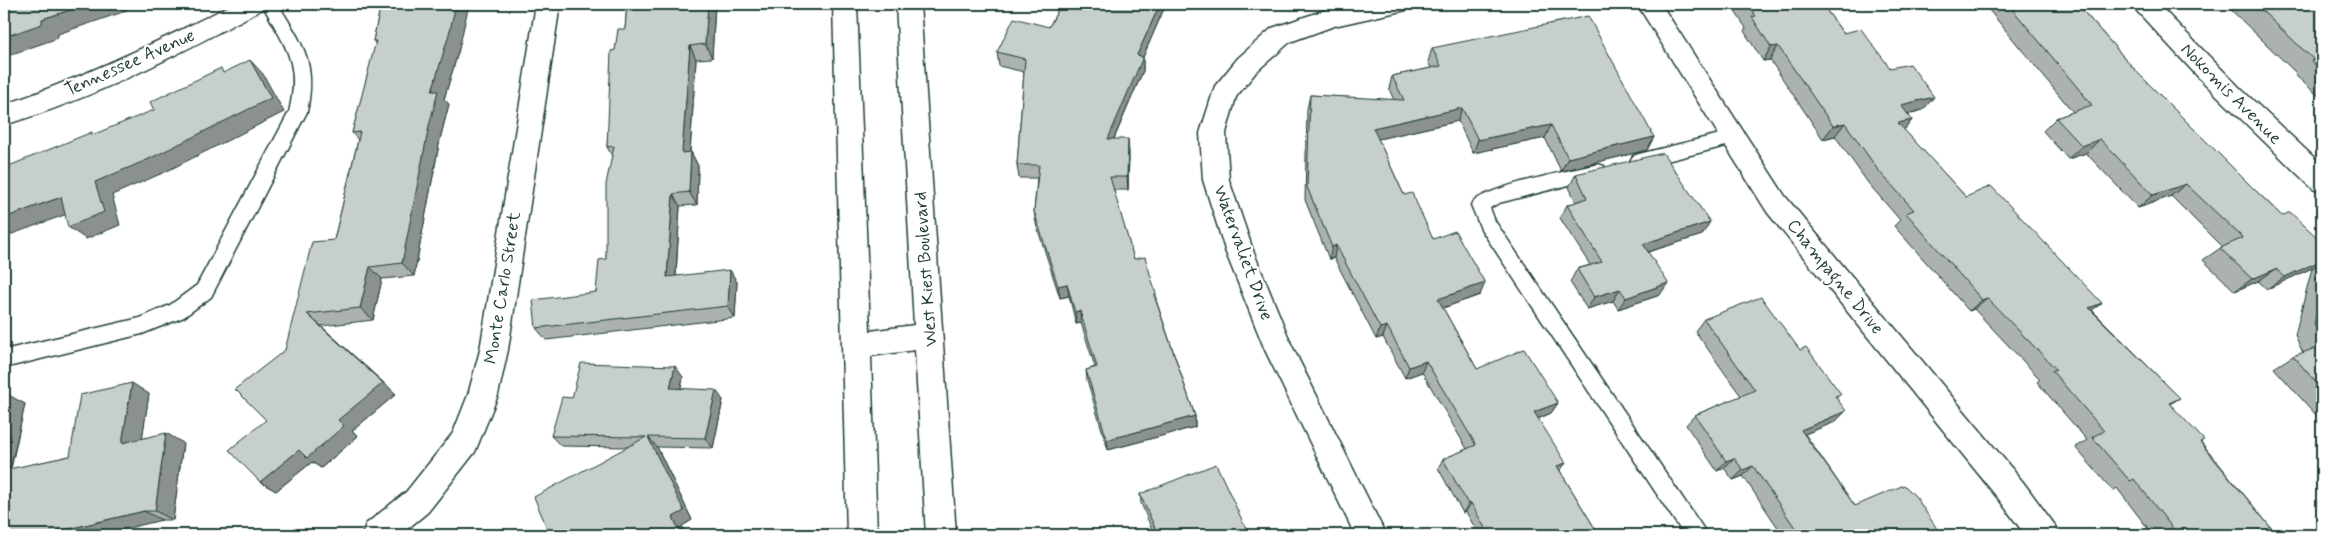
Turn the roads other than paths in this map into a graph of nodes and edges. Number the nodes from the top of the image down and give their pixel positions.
1 (253, 4) edge
2 (270, 4) edge
3 (548, 4) edge
4 (845, 4) edge
5 (908, 4) edge
6 (1398, 4) edge
7 (1649, 4) edge
8 (2144, 4) edge
9 (4, 116) edge
10 (1732, 138) junction
11 (2322, 181) edge
12 (930, 334) junction
13 (857, 346) junction
14 (4, 359) edge
15 (377, 535) edge
16 (862, 535) edge
17 (941, 535) edge
18 (1371, 535) edge
19 (1696, 535) edge
20 (2043, 535) edge

1 - 9 street, Tennessee Avenue
2 - 14 lane
3 - 15 street, Monte Carlo Street
4 - 13 street
5 - 12 street, West Kiest Boulevard
6 - 18 street, Watervaliet Drive
7 - 10 street, Champagne Drive
8 - 11 street, Nokomis Avenue
10 - 19 lane
10 - 20 street, Champagne Drive
12 - 13 street
12 - 17 street, West Kiest Boulevard
13 - 16 street

